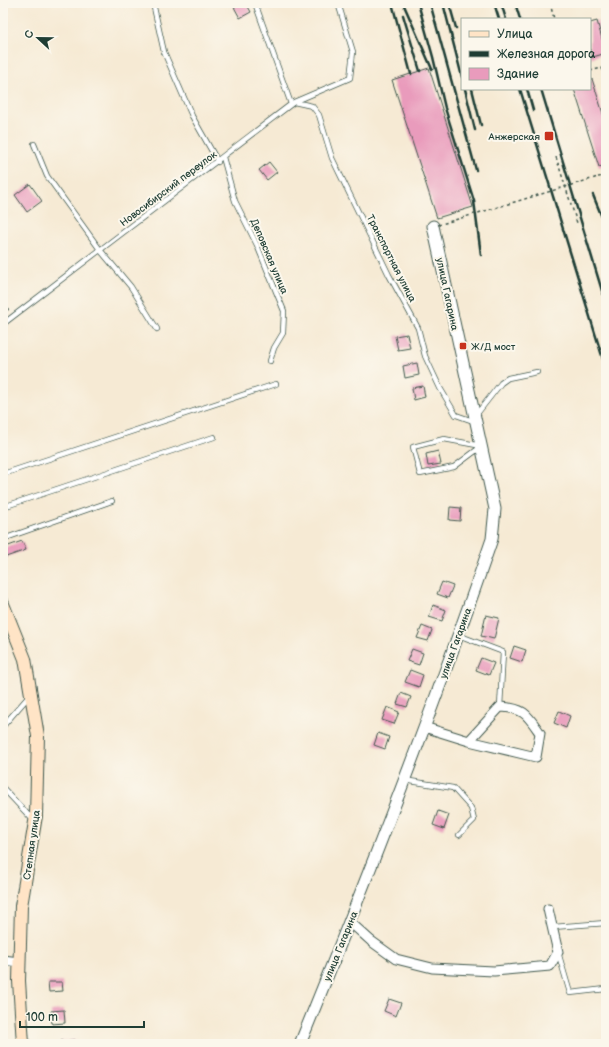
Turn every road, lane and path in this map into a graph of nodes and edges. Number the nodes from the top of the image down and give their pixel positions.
1 (153, 3) edge
2 (255, 3) edge
3 (338, 3) edge
4 (550, 3) edge
5 (554, 18) edge
6 (591, 71) edge
7 (606, 79) edge
8 (292, 103) junction
9 (34, 144) dead end
10 (223, 157) junction
11 (556, 157) dead end
12 (218, 162) junction
13 (606, 176) edge
14 (566, 188) junction
15 (577, 223) dead end
16 (436, 225) joint
17 (101, 251) junction
18 (3, 290) edge
19 (5, 321) edge
20 (157, 329) dead end
21 (270, 361) dead end
22 (537, 372) dead end
23 (276, 384) dead end
24 (476, 419) junction
25 (214, 437) dead end
26 (482, 446) junction
27 (3, 474) edge
28 (112, 501) dead end
29 (3, 507) edge
30 (3, 539) edge
31 (3, 604) edge
32 (458, 636) junction
33 (31, 693) junction
34 (500, 707) junction
35 (3, 726) edge
36 (424, 728) junction
37 (469, 741) junction
38 (404, 780) junction
39 (3, 788) edge
40 (35, 822) junction
41 (459, 835) dead end
42 (548, 909) dead end
43 (350, 922) junction
44 (606, 922) edge
45 (552, 927) junction
46 (558, 952) junction
47 (3, 960) edge
48 (19, 962) junction
49 (606, 989) edge
50 (23, 1044) edge
51 (300, 1044) edge

1 - 12 lane
2 - 8 lane
3 - 8 lane, Новосибирский переулок
4 - 5 path
6 - 7 path
8 - 10 lane, Новосибирский переулок
8 - 24 lane, Транспортная улица
9 - 17 lane
10 - 12 lane, Новосибирский переулок
10 - 21 lane, Деповская улица
11 - 14 path
12 - 17 lane, Новосибирский переулок
13 - 14 path, bridge
14 - 15 path
14 - 16 path, bridge
16 - 24 street, улица Гагарина
17 - 19 lane, Новосибирский переулок
17 - 20 lane
18 - 19 path
22 - 24 lane
23 - 27 lane
24 - 26 street, улица Гагарина
25 - 29 lane
26 - 26 lane
26 - 32 street, улица Гагарина
28 - 30 lane
31 - 33 main road, Степная улица
32 - 34 lane
32 - 36 street, улица Гагарина
33 - 35 lane
33 - 40 main road, Степная улица
34 - 37 street
34 - 37 street
36 - 37 street
36 - 38 street, улица Гагарина
38 - 41 lane
38 - 43 street, улица Гагарина
39 - 40 lane
40 - 48 main road, Степная улица
42 - 45 street
43 - 46 street
43 - 51 street, улица Гагарина
44 - 45 lane
45 - 46 street
46 - 49 lane
47 - 48 street
48 - 50 main road, Степная улица

